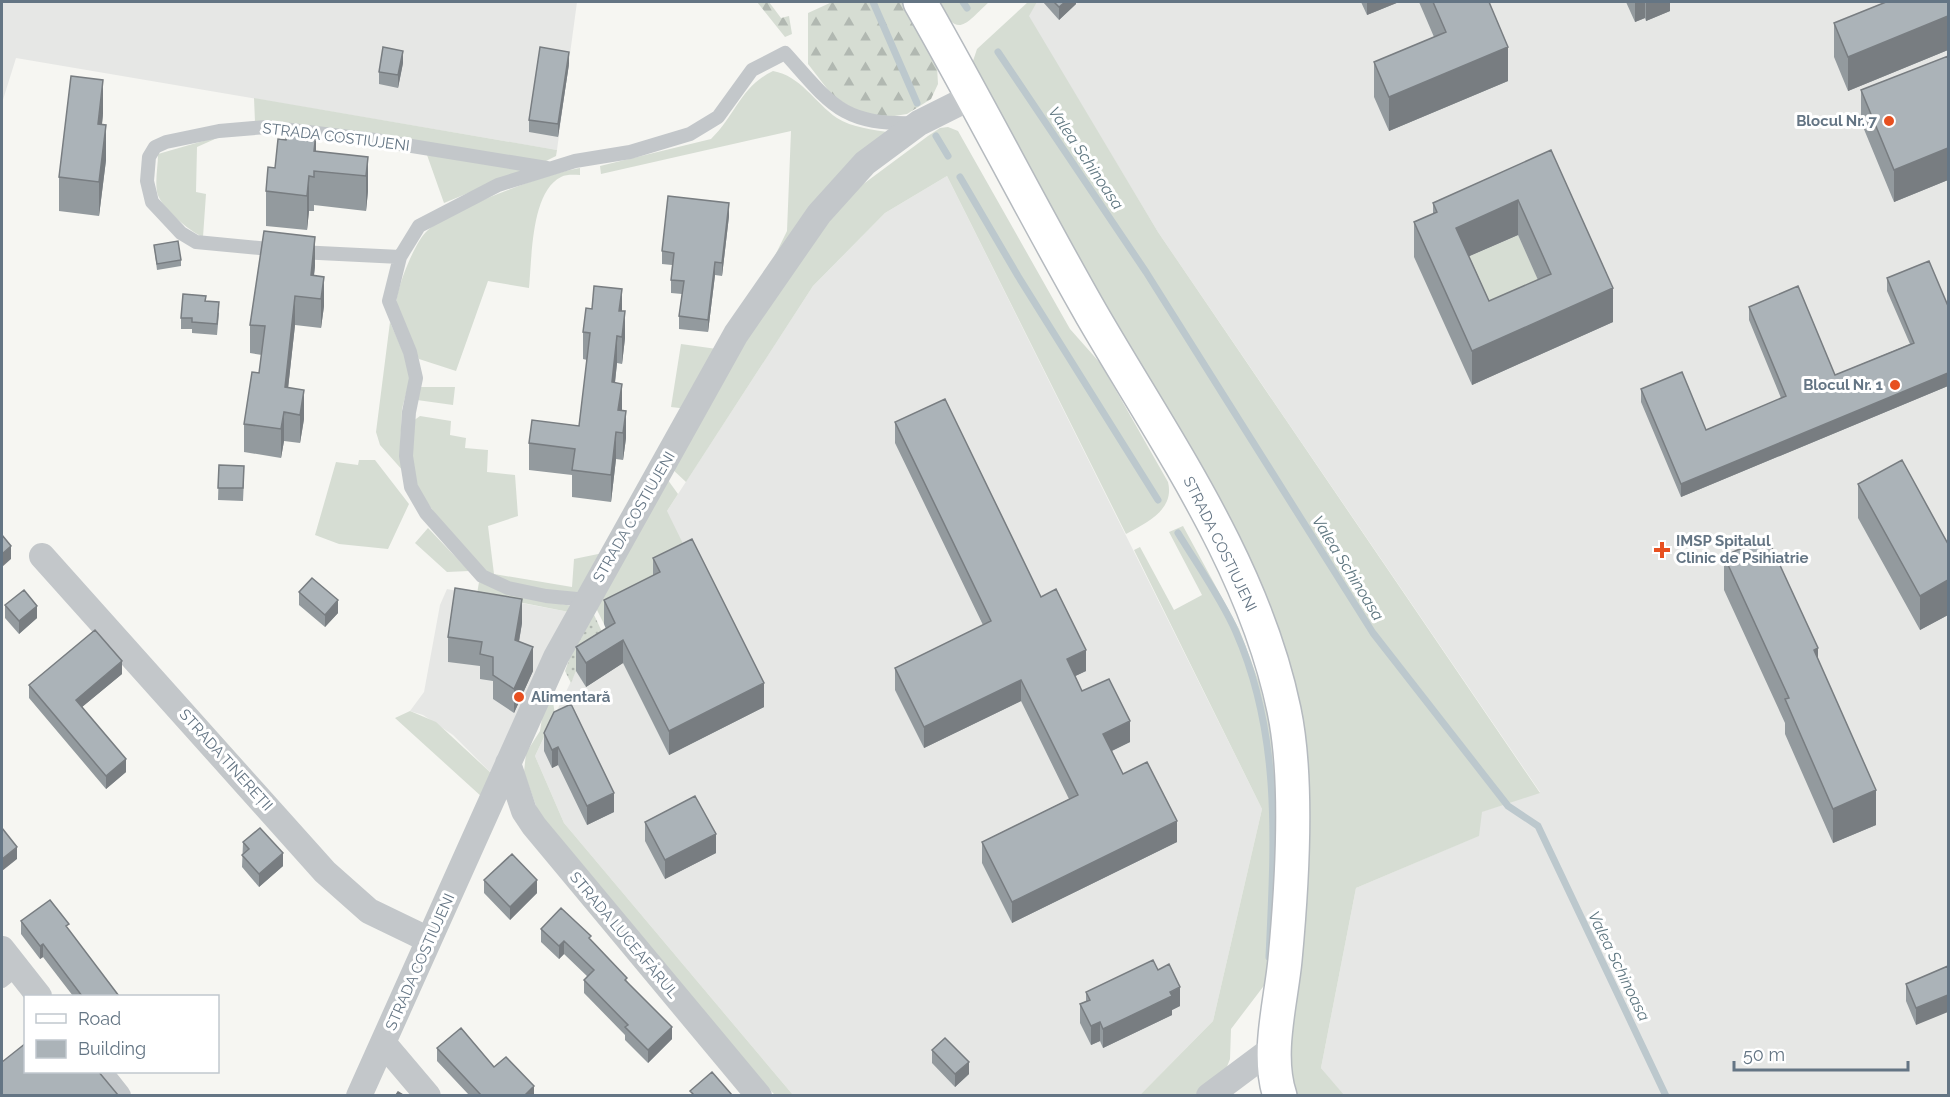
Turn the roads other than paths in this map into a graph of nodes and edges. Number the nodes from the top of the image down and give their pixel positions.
1 (920, 2) edge
2 (971, 97) junction
3 (919, 123) junction
4 (552, 168) junction
5 (400, 257) junction
6 (42, 556) dead end
7 (587, 600) junction
8 (508, 764) junction
9 (429, 940) junction
10 (7, 966) edge
11 (38, 995) edge
12 (384, 1044) junction
13 (101, 1073) edge
14 (1277, 1073) edge
15 (118, 1095) edge
16 (359, 1095) edge
17 (428, 1095) edge
18 (759, 1095) edge
19 (1209, 1095) edge

1 - 2 street, STRADA COSTIUJENI
2 - 3 street, STRADA COSTIUJENI
2 - 14 street, STRADA COSTIUJENI
3 - 4 lane, STRADA COSTIUJENI
3 - 7 street, STRADA COSTIUJENI
4 - 5 lane, STRADA COSTIUJENI
4 - 5 lane, STRADA COSTIUJENI
5 - 7 lane, STRADA COSTIUJENI
6 - 9 street, STRADA TINEREȚII
7 - 8 street, STRADA COSTIUJENI
8 - 9 street, STRADA COSTIUJENI
8 - 18 street, STRADA LUCEAFĂRUL
9 - 12 street, STRADA COSTIUJENI
10 - 11 street
12 - 16 street, STRADA COSTIUJENI
12 - 17 street
13 - 15 street
14 - 19 street

